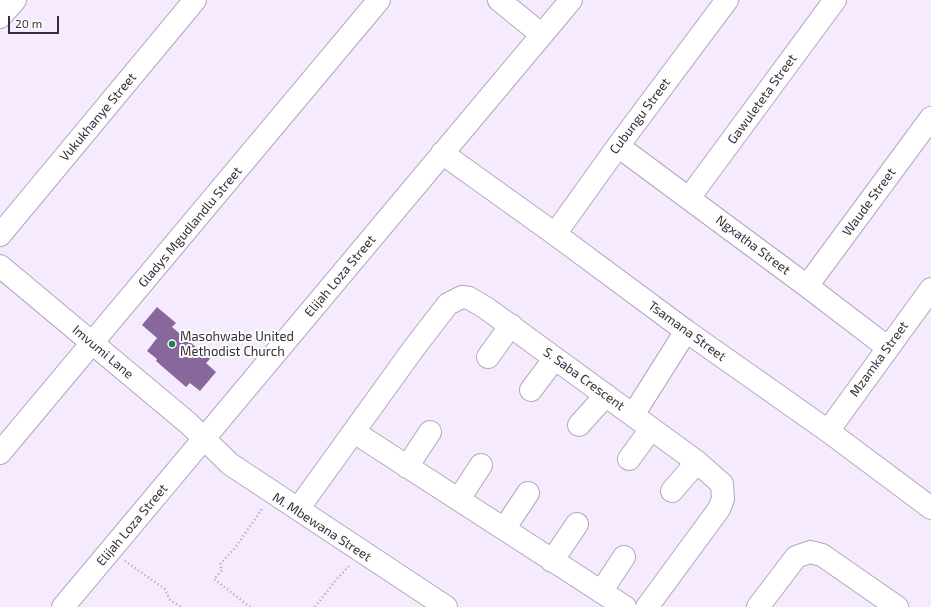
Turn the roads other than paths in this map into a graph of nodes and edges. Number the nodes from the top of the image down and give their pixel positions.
1 (15, 0) edge
2 (195, 0) edge
3 (379, 0) edge
4 (499, 0) edge
5 (571, 0) edge
6 (727, 0) edge
7 (836, 0) edge
8 (0, 18) edge
9 (542, 35) junction
10 (931, 118) edge
11 (618, 146) junction
12 (442, 153) junction
13 (689, 198) junction
14 (555, 234) junction
15 (0, 235) edge
16 (0, 266) edge
17 (807, 286) junction
18 (931, 289) edge
19 (511, 325) junction
20 (686, 331) junction
21 (93, 343) junction
22 (887, 347) junction
23 (488, 357) dead end
24 (555, 358) junction
25 (531, 390) dead end
26 (606, 395) junction
27 (633, 415) junction
28 (579, 425) dead end
29 (651, 428) junction
30 (828, 431) junction
31 (354, 432) junction
32 (430, 432) dead end
33 (203, 439) junction
34 (0, 453) edge
35 (629, 459) dead end
36 (697, 462) junction
37 (481, 465) dead end
38 (407, 467) junction
39 (672, 491) dead end
40 (528, 493) dead end
41 (458, 499) junction
42 (931, 508) edge
43 (298, 509) junction
44 (577, 524) dead end
45 (504, 529) junction
46 (624, 558) dead end
47 (552, 561) junction
48 (601, 592) junction
49 (63, 607) edge
50 (446, 607) edge
51 (625, 607) edge
52 (647, 607) edge
53 (758, 607) edge
54 (897, 607) edge

1 - 8 street
2 - 15 street, Vukukhanye Street
3 - 21 street, Gladys Mgudlandlu Street
4 - 9 street
5 - 9 street, Elijah Loza Street
6 - 11 street, Cubungu Street
7 - 13 street, Gawuleteta Street
9 - 12 street, Elijah Loza Street
10 - 17 street, Waude Street
11 - 13 street, Ngxatha Street
11 - 14 street, Cubungu Street
12 - 14 street, Tsamana Street
12 - 33 street, Elijah Loza Street
13 - 17 street, Ngxatha Street
14 - 20 street, Tsamana Street
16 - 21 street, Imvumi Lane
17 - 22 street, Ngxatha Street
18 - 22 street, Mzamka Street
19 - 23 street
19 - 24 street, S. Saba Crescent
19 - 31 street, S. Saba Crescent
20 - 27 street
20 - 30 street, Tsamana Street
21 - 33 street, Imvumi Lane
21 - 34 street, Gladys Mgudlandlu Street
22 - 30 street, Mzamka Street
24 - 25 street
24 - 26 street, S. Saba Crescent
26 - 27 street, S. Saba Crescent
26 - 28 street
27 - 29 street, S. Saba Crescent
29 - 35 street
29 - 36 street, S. Saba Crescent
30 - 42 street, Tsamana Street
31 - 38 street
31 - 43 street, S. Saba Crescent
32 - 38 street
33 - 43 street, M. Mbewana Street
33 - 49 street, Elijah Loza Street
36 - 39 street
36 - 52 street, S. Saba Crescent
37 - 41 street
38 - 41 street
40 - 45 street
41 - 45 street
43 - 50 street, M. Mbewana Street
44 - 47 street
45 - 47 street
46 - 48 street
47 - 48 street
48 - 51 street
53 - 54 street

